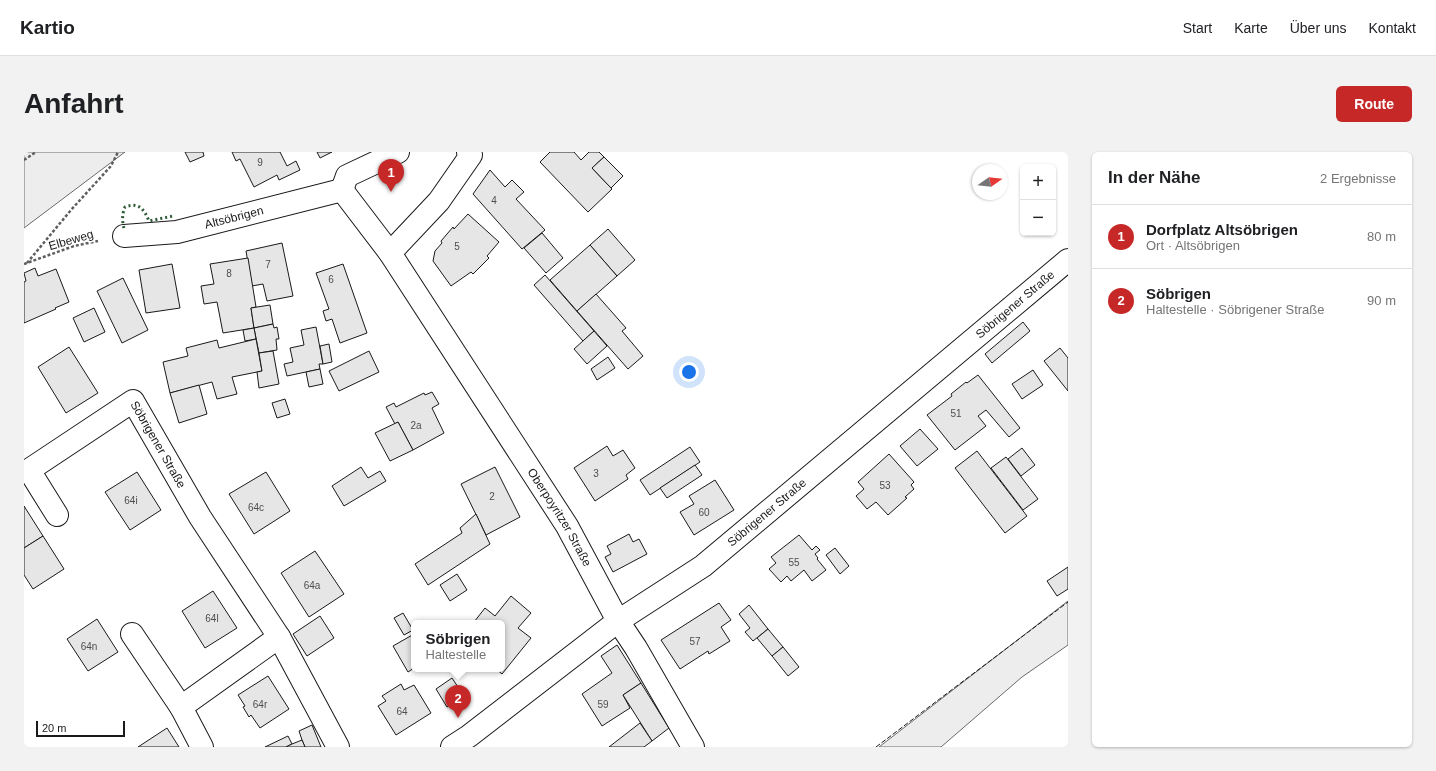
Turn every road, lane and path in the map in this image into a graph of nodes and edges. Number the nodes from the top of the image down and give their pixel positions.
1 (36, 152) edge
2 (118, 152) edge
3 (398, 152) edge
4 (468, 152) edge
5 (24, 160) edge
6 (342, 190) junction
7 (124, 236) joint
8 (390, 253) junction
9 (1068, 260) edge
10 (25, 264) edge
11 (57, 515) dead end
12 (618, 621) junction
13 (132, 634) dead end
14 (279, 637) junction
15 (181, 707) junction
16 (202, 747) edge
17 (338, 747) edge
18 (452, 747) edge
19 (693, 747) edge

1 - 5 path
2 - 10 path
3 - 6 street
4 - 8 street
6 - 7 street, Altsöbrigen
6 - 8 street
7 - 10 path, Elbeweg
8 - 12 street, Oberpoyritzer Straße
9 - 12 street, Söbrigener Straße
11 - 14 street, Söbrigener Straße
12 - 18 street, Söbrigener Straße
12 - 19 street, Oberpoyritzer Straße
13 - 15 street
14 - 15 street
14 - 17 street, Söbrigener Straße
15 - 16 street

